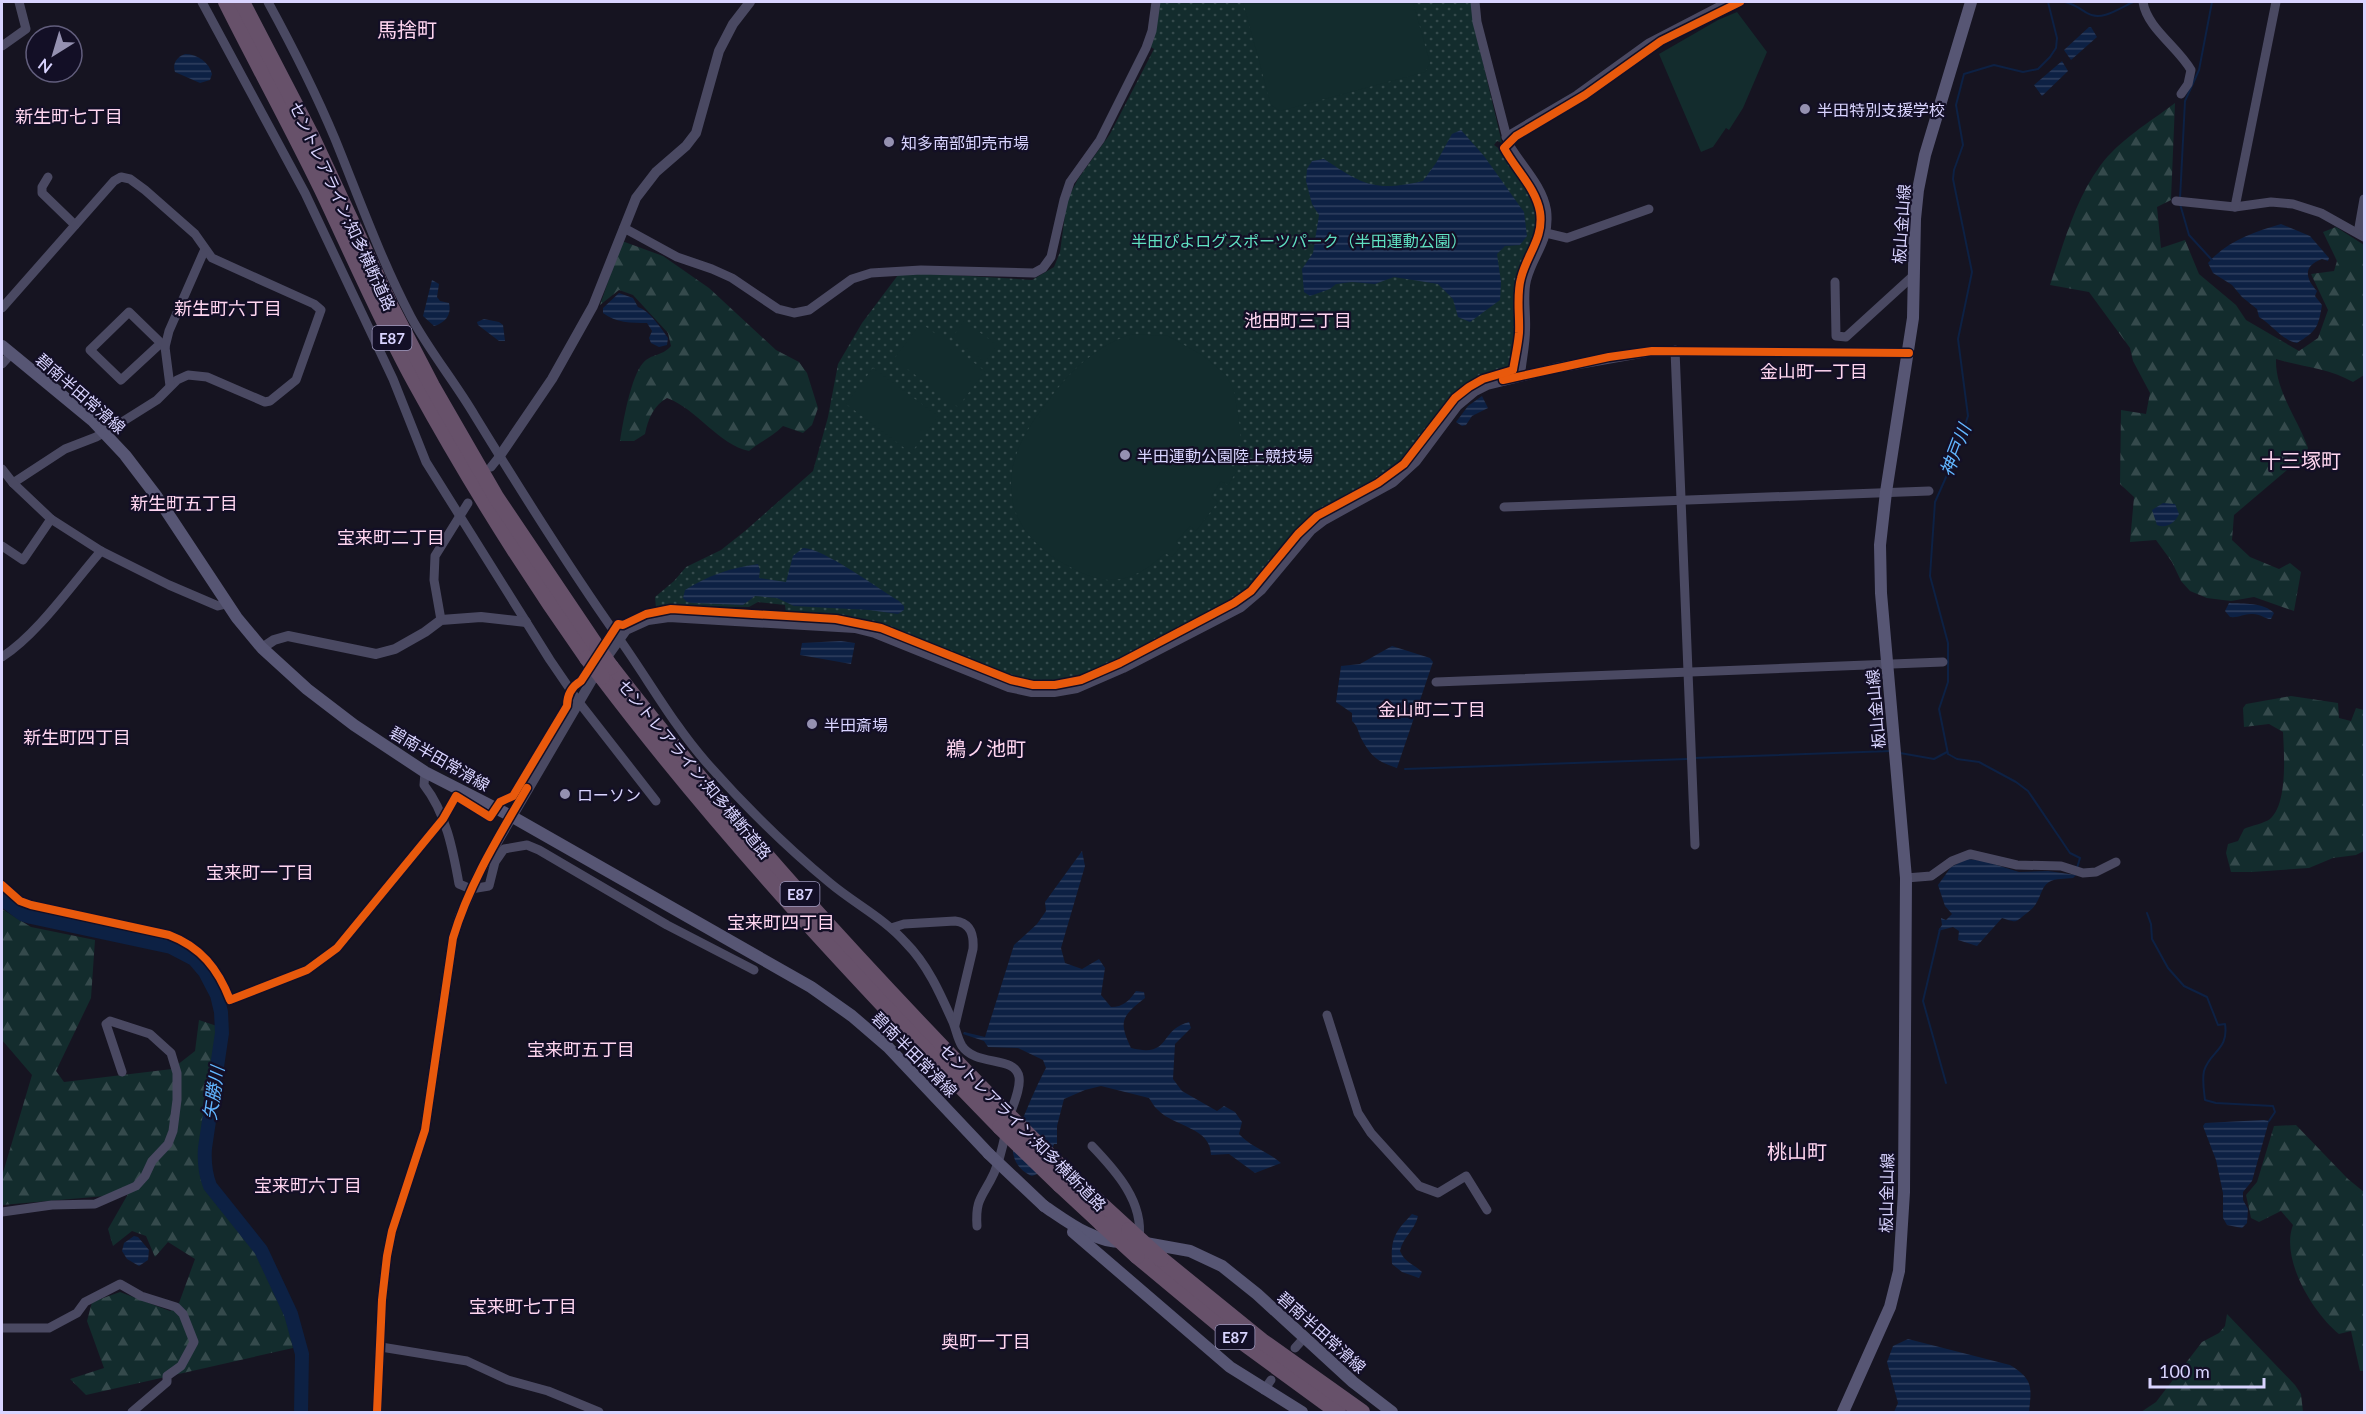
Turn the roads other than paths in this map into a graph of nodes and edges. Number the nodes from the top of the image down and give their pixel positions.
1 (19, 2) edge
2 (202, 2) edge
3 (226, 2) edge
4 (242, 2) edge
5 (268, 2) edge
6 (750, 2) edge
7 (1156, 2) edge
8 (1475, 2) edge
9 (1728, 2) edge
10 (1971, 2) edge
11 (2144, 2) edge
12 (2276, 2) edge
13 (2, 46) edge
14 (2181, 94) dead end
15 (333, 135) junction
16 (321, 140) dead end
17 (1508, 142) junction
18 (48, 177) dead end
19 (2364, 199) edge
20 (2176, 201) dead end
21 (2235, 207) junction
22 (1649, 209) dead end
23 (75, 225) junction
24 (624, 228) junction
25 (1546, 233) junction
26 (2361, 235) edge
27 (205, 249) junction
28 (1914, 275) junction
29 (1835, 282) dead end
30 (2, 308) edge
31 (163, 345) junction
32 (6, 350) edge
33 (1675, 350) junction
34 (1909, 353) junction
35 (2, 364) edge
36 (1520, 376) junction
37 (171, 386) junction
38 (104, 432) junction
39 (499, 457) junction
40 (491, 467) dead end
41 (6, 478) edge
42 (1929, 491) dead end
43 (1886, 492) junction
44 (1682, 500) junction
45 (468, 503) dead end
46 (1504, 507) dead end
47 (461, 517) junction
48 (51, 519) junction
49 (2, 546) edge
50 (101, 551) junction
51 (226, 604) junction
52 (441, 620) junction
53 (526, 621) junction
54 (619, 638) junction
55 (262, 648) junction
56 (592, 652) junction
57 (2, 657) edge
58 (1943, 662) dead end
59 (1887, 664) junction
60 (607, 672) junction
61 (1687, 673) junction
62 (1436, 682) dead end
63 (578, 700) junction
64 (425, 772) junction
65 (656, 801) dead end
66 (511, 816) junction
67 (1695, 845) dead end
68 (2116, 862) dead end
69 (1906, 878) junction
70 (471, 889) junction
71 (891, 928) junction
72 (754, 970) dead end
73 (1327, 1015) dead end
74 (955, 1025) junction
75 (122, 1072) dead end
76 (1092, 1146) dead end
77 (1064, 1180) junction
78 (1044, 1206) junction
79 (1487, 1210) dead end
80 (2, 1212) edge
81 (977, 1226) dead end
82 (1134, 1242) junction
83 (1117, 1268) junction
84 (2, 1328) edge
85 (1304, 1338) junction
86 (381, 1347) junction
87 (1295, 1348) dead end
88 (132, 1413) edge
89 (377, 1413) edge
90 (599, 1413) edge
91 (1302, 1413) edge
92 (1338, 1413) edge
93 (1362, 1413) edge
94 (1392, 1413) edge
95 (1843, 1413) edge

1 - 13 street
2 - 47 street
3 - 56 highway, セントレアライン;知多横断道路 / E87
4 - 56 highway, セントレアライン;知多横断道路 / E87
5 - 15 street
6 - 24 street
7 - 24 street
8 - 17 street
9 - 17 street
10 - 28 main road, 板山金山線
11 - 14 street
12 - 21 street
15 - 16 street
15 - 39 street
17 - 25 street
18 - 23 street
19 - 26 street
20 - 21 street
21 - 26 street
22 - 25 street
23 - 27 street
23 - 30 street
24 - 39 street
25 - 36 street
27 - 31 street
27 - 37 street
28 - 29 street
28 - 34 main road, 板山金山線
31 - 31 street
31 - 37 street
32 - 35 street
32 - 38 main road, 碧南半田常滑線
33 - 34 street
33 - 36 street
33 - 44 street
34 - 43 main road, 板山金山線
36 - 54 street
37 - 38 street
38 - 41 street
38 - 51 main road, 碧南半田常滑線
39 - 40 street
39 - 54 street
41 - 48 street
42 - 43 street
43 - 44 street
43 - 59 main road, 板山金山線
44 - 46 street
44 - 61 street
45 - 47 street
47 - 52 street
47 - 53 street
48 - 49 street
48 - 50 street
50 - 51 street
50 - 57 street
51 - 55 main road, 碧南半田常滑線
52 - 53 street
52 - 55 street
53 - 63 street
54 - 63 street
54 - 71 street
55 - 64 main road, 碧南半田常滑線
56 - 60 highway, セントレアライン;知多横断道路 / E87, bridge
58 - 59 street
59 - 61 street
59 - 69 main road, 板山金山線
60 - 77 highway, セントレアライン;知多横断道路 / E87, bridge
60 - 77 highway, セントレアライン;知多横断道路 / E87, bridge
61 - 62 street
61 - 67 street
63 - 65 street
63 - 66 street
64 - 66 main road, 碧南半田常滑線
64 - 70 street
66 - 70 street
66 - 78 main road, 碧南半田常滑線, bridge
68 - 69 street
69 - 95 main road, 板山金山線
70 - 72 street
70 - 86 street
71 - 74 street
71 - 74 street
73 - 79 street
74 - 81 street
75 - 80 street
76 - 82 street
77 - 82 highway, セントレアライン;知多横断道路 / E87
77 - 82 highway, セントレアライン;知多横断道路 / E87, bridge
78 - 82 main road, 碧南半田常滑線
78 - 83 main road, 碧南半田常滑線
82 - 83 main road
82 - 85 main road, 碧南半田常滑線
82 - 92 highway, セントレアライン;知多横断道路 / E87
82 - 93 highway, セントレアライン;知多横断道路 / E87, bridge
83 - 91 main road, 碧南半田常滑線
84 - 88 street
85 - 87 street
85 - 94 main road, 碧南半田常滑線
86 - 89 street
86 - 90 street

